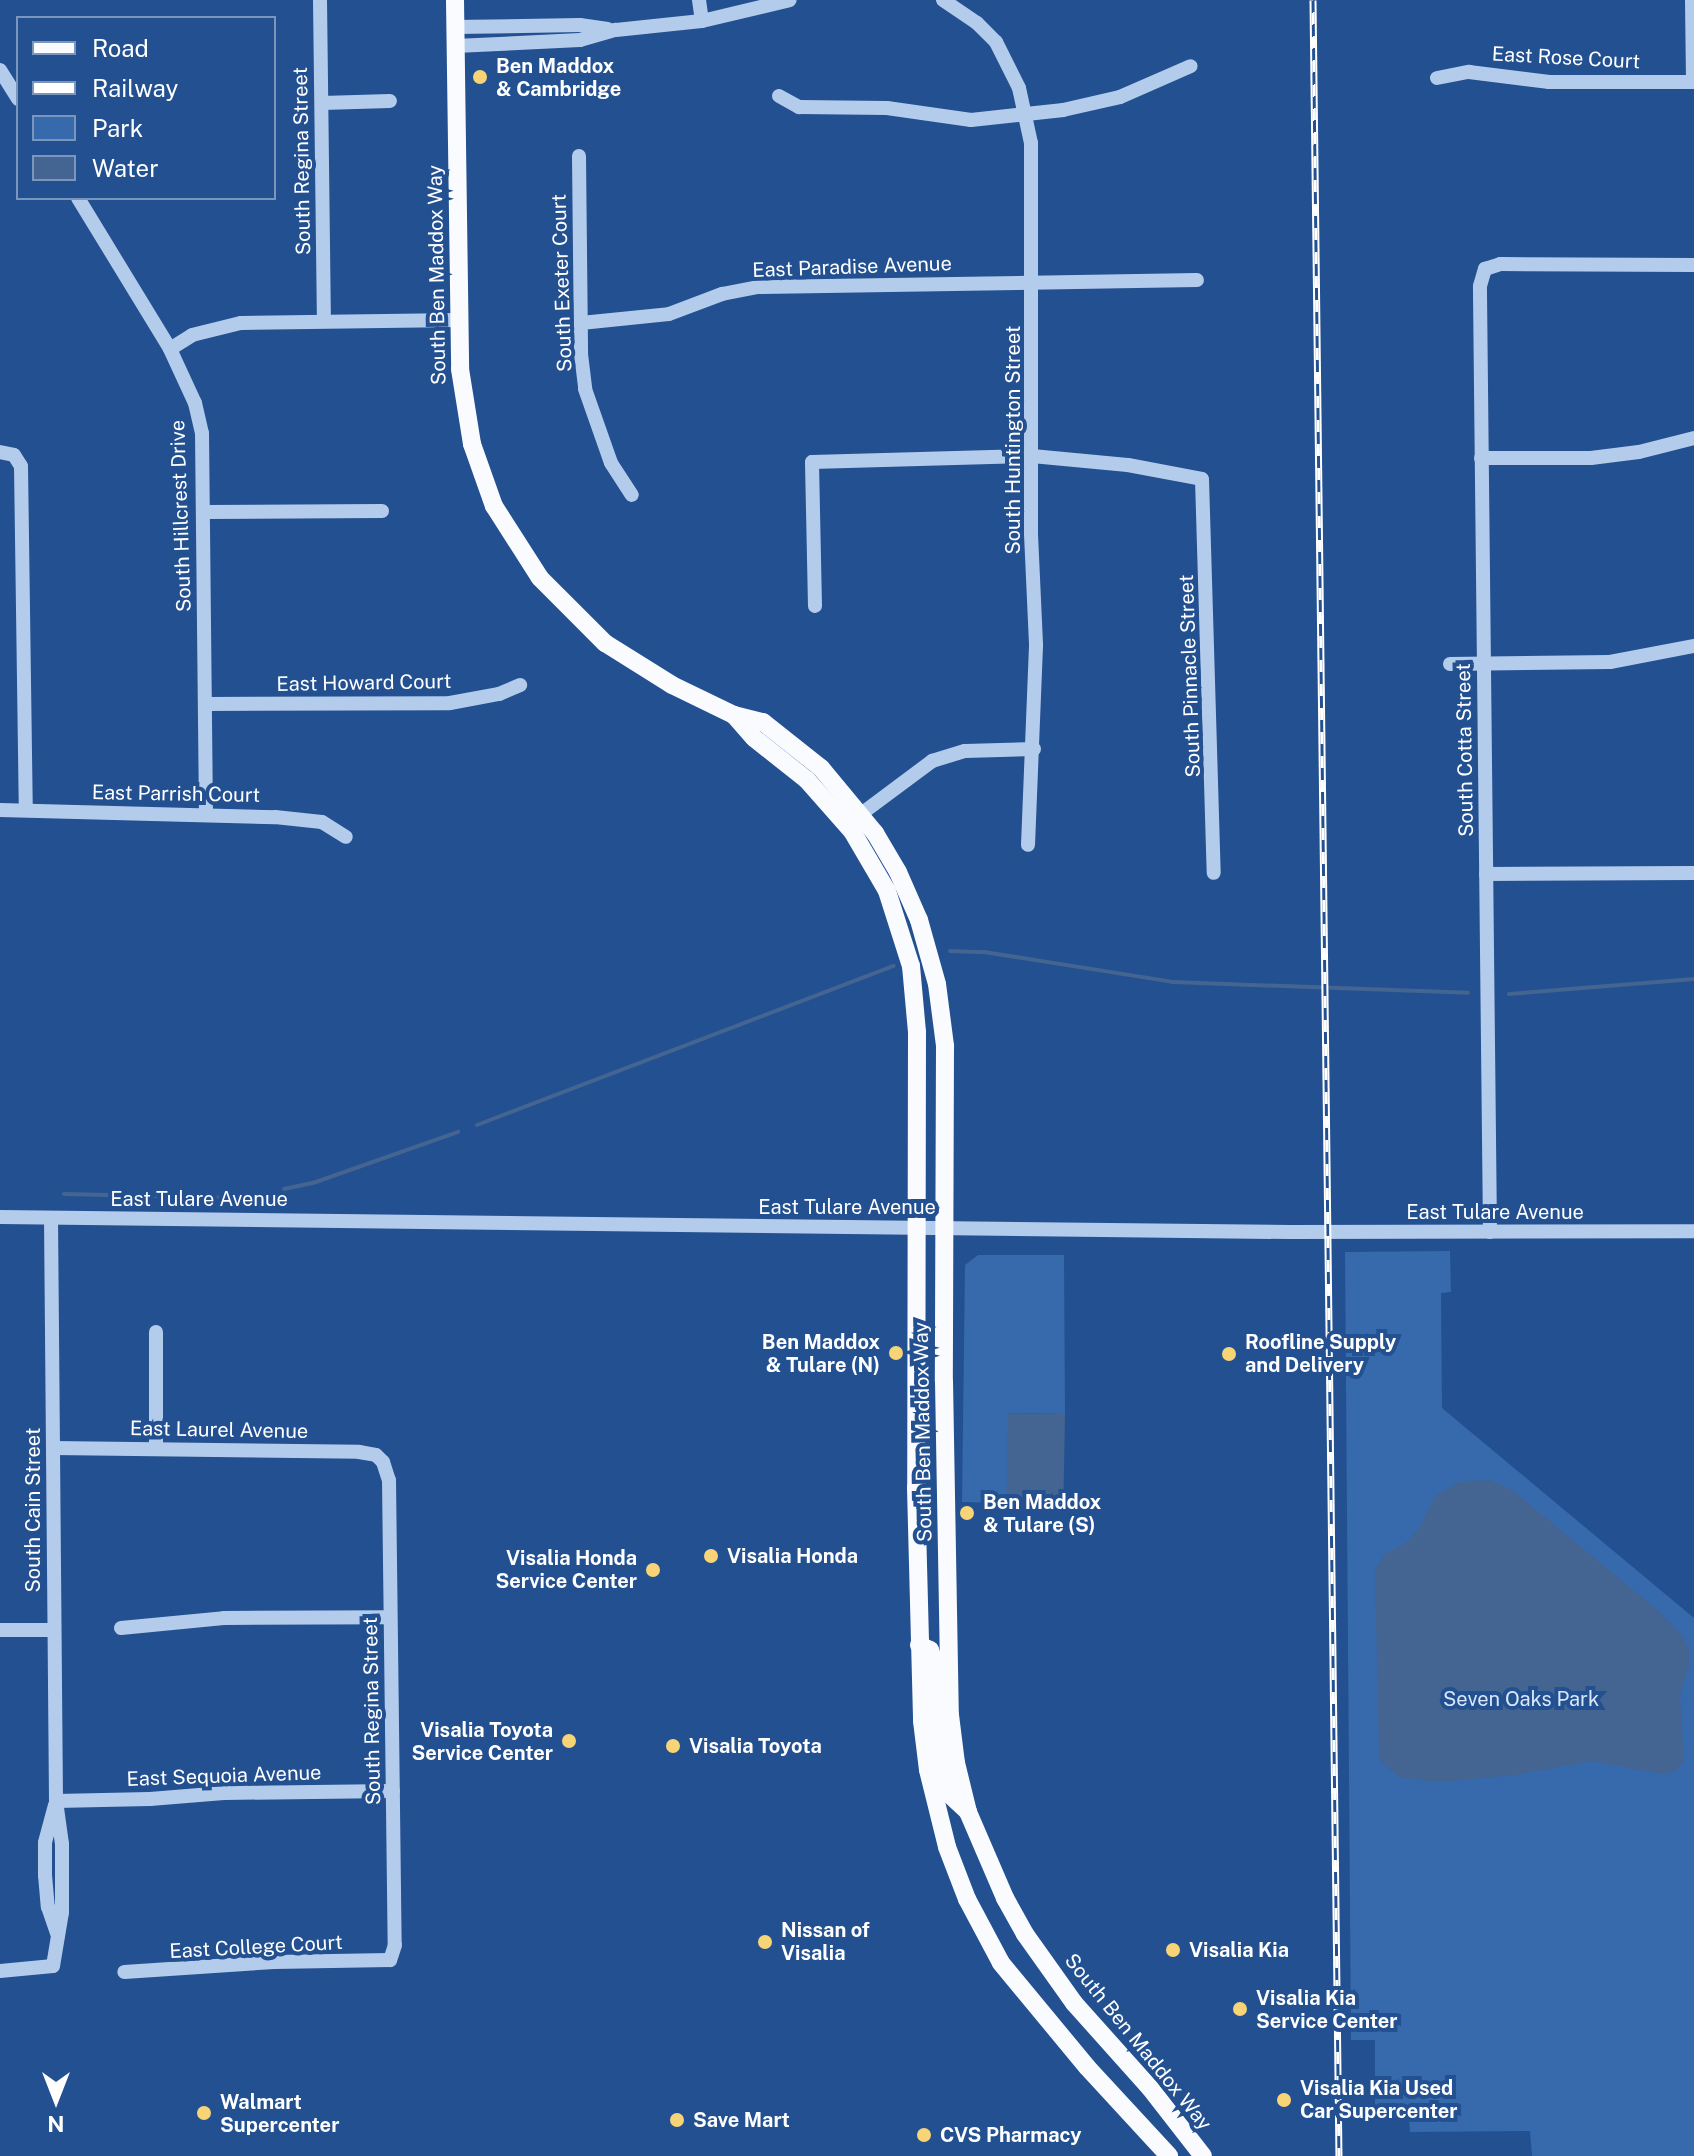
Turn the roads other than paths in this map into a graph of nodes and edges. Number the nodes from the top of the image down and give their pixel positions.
1 (320, 0) edge
2 (455, 0) edge
3 (699, 0) edge
4 (790, 0) edge
5 (943, 0) edge
6 (1692, 0) edge
7 (963, 5) edge
8 (702, 21) junction
9 (455, 36) junction
10 (1191, 66) dead end
11 (0, 70) edge
12 (1437, 78) dead end
13 (1694, 82) edge
14 (16, 96) edge
15 (779, 96) dead end
16 (390, 101) dead end
17 (322, 103) junction
18 (1027, 115) junction
19 (579, 156) dead end
20 (79, 200) edge
21 (1694, 265) edge
22 (1197, 280) dead end
23 (1033, 282) junction
24 (458, 320) junction
25 (324, 321) junction
26 (581, 323) junction
27 (170, 349) junction
28 (1694, 438) edge
29 (7, 454) edge
30 (1032, 456) junction
31 (1481, 458) junction
32 (632, 495) dead end
33 (382, 511) dead end
34 (204, 512) junction
35 (815, 606) dead end
36 (1694, 646) edge
37 (1450, 664) dead end
38 (1484, 664) junction
39 (520, 685) dead end
40 (206, 704) junction
41 (734, 715) junction
42 (1034, 749) junction
43 (26, 809) junction
44 (0, 810) edge
45 (861, 814) junction
46 (206, 815) junction
47 (346, 837) dead end
48 (1028, 845) dead end
49 (1214, 873) dead end
50 (1694, 873) edge
51 (1486, 874) junction
52 (0, 1217) edge
53 (51, 1218) junction
54 (915, 1227) junction
55 (943, 1227) junction
56 (1694, 1231) edge
57 (1490, 1232) junction
58 (156, 1332) dead end
59 (53, 1448) junction
60 (156, 1449) junction
61 (383, 1462) joint
62 (390, 1617) junction
63 (121, 1628) dead end
64 (0, 1630) edge
65 (54, 1630) junction
66 (919, 1645) junction
67 (393, 1791) junction
68 (56, 1801) junction
69 (968, 1812) junction
70 (390, 1960) joint
71 (0, 1971) edge
72 (124, 1972) dead end
73 (1169, 2156) edge
74 (1203, 2156) edge

1 - 17 street, South Regina Street
2 - 9 main road, South Ben Maddox Way
3 - 8 street
4 - 8 street
5 - 7 street
6 - 13 street
7 - 18 street, South Huntington Street
8 - 9 street
9 - 24 main road, South Ben Maddox Way
10 - 18 street
11 - 14 street
12 - 13 street, East Rose Court
15 - 18 street
16 - 17 street
17 - 25 street, South Regina Street
18 - 23 street, South Huntington Street
19 - 26 street, South Exeter Court
20 - 27 street, South Hillcrest Drive
21 - 31 street, South Cotta Street
22 - 23 street, East Paradise Avenue
23 - 26 street, East Paradise Avenue
23 - 30 street, South Huntington Street
24 - 25 street
24 - 41 main road, South Ben Maddox Way
25 - 27 street
26 - 32 street, South Exeter Court
27 - 34 street, South Hillcrest Drive
28 - 31 street
29 - 43 street
30 - 35 street
30 - 42 street, South Huntington Street
30 - 49 street, South Pinnacle Street
31 - 38 street, South Cotta Street
33 - 34 street
34 - 40 street, South Hillcrest Drive
36 - 38 street
37 - 38 street
38 - 51 street, South Cotta Street
39 - 40 street, East Howard Court
40 - 46 street, South Hillcrest Drive
41 - 45 main road, South Ben Maddox Way
41 - 54 main road, South Ben Maddox Way
42 - 45 street
42 - 48 street, South Huntington Street
43 - 44 street, East Parrish Court
43 - 46 street, East Parrish Court
45 - 55 main road, South Ben Maddox Way
46 - 47 street, East Parrish Court
50 - 51 street
51 - 57 street, South Cotta Street
52 - 53 street, East Tulare Avenue
53 - 54 street, East Tulare Avenue
53 - 59 street, South Cain Street
54 - 55 street, East Tulare Avenue
54 - 66 main road, South Ben Maddox Way
55 - 57 street, East Tulare Avenue
55 - 69 main road, South Ben Maddox Way
56 - 57 street, East Tulare Avenue
58 - 60 street
59 - 60 street, East Laurel Avenue
59 - 65 street, South Cain Street
60 - 61 street, East Laurel Avenue
61 - 62 street, South Regina Street
62 - 63 street
62 - 67 street, South Regina Street
64 - 65 street
65 - 68 street, South Cain Street
66 - 69 main road
66 - 73 main road, South Ben Maddox Way
67 - 68 street, East Sequoia Avenue
67 - 70 street, South Regina Street
68 - 71 street, South Cain Street
69 - 74 main road, South Ben Maddox Way
70 - 72 street, East College Court

